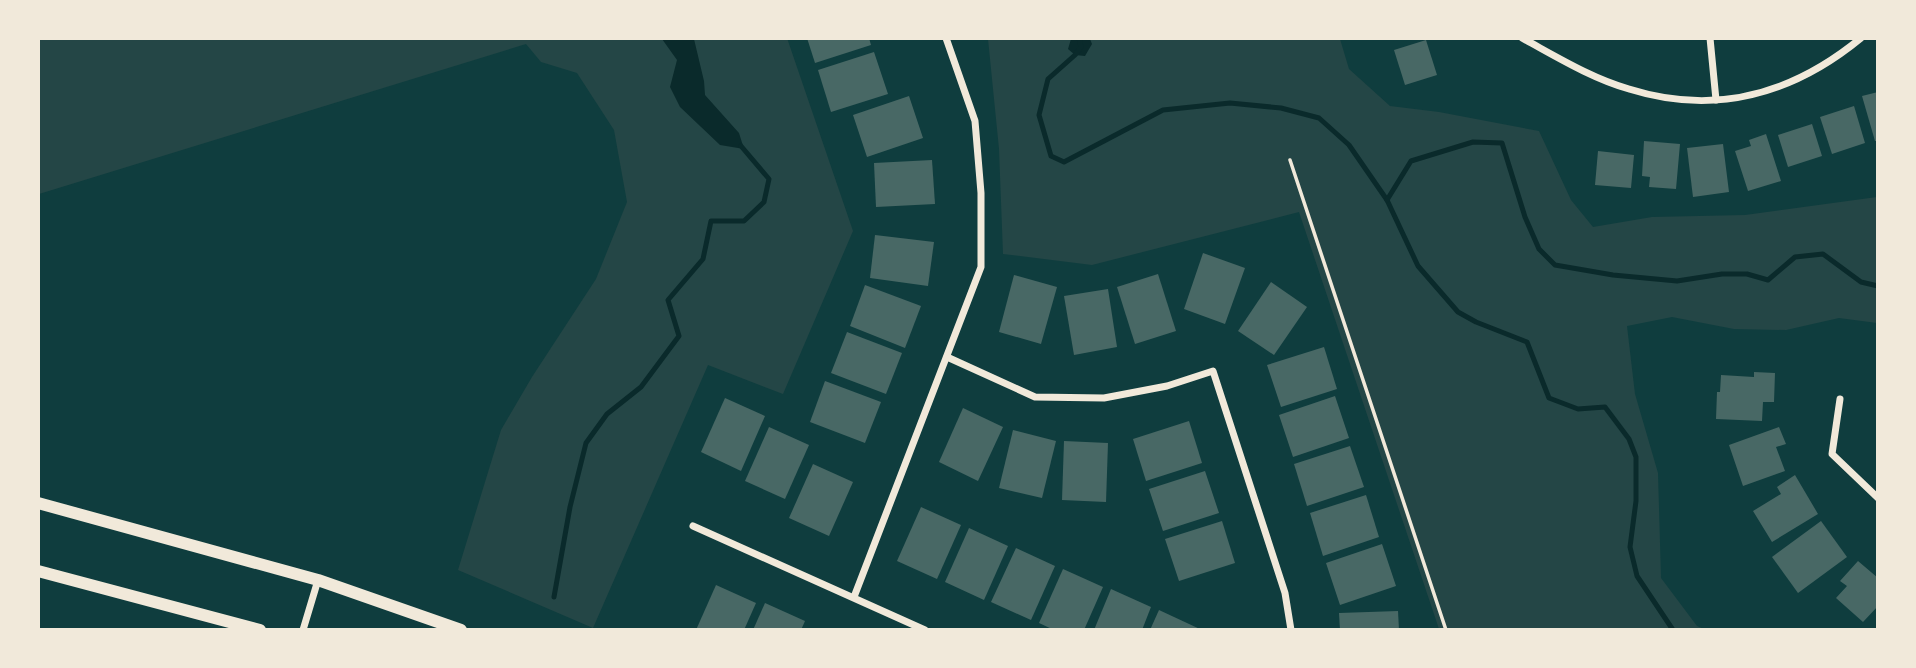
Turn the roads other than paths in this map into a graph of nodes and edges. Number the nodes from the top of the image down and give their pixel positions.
1 (946, 38) edge
2 (1522, 38) edge
3 (1710, 38) edge
4 (1861, 38) edge
5 (1716, 100) junction
6 (947, 358) junction
7 (1840, 399) dead end
8 (1878, 498) edge
9 (38, 503) edge
10 (693, 526) dead end
11 (38, 571) edge
12 (318, 580) junction
13 (854, 597) junction
14 (260, 629) edge
15 (303, 629) edge
16 (461, 629) edge
17 (925, 629) edge
18 (1291, 629) edge

1 - 6 street
2 - 5 street
3 - 5 street
4 - 5 street
6 - 13 street
6 - 18 street
7 - 8 street
9 - 12 street
10 - 13 street
11 - 14 street
12 - 15 street
12 - 16 street
13 - 17 street

